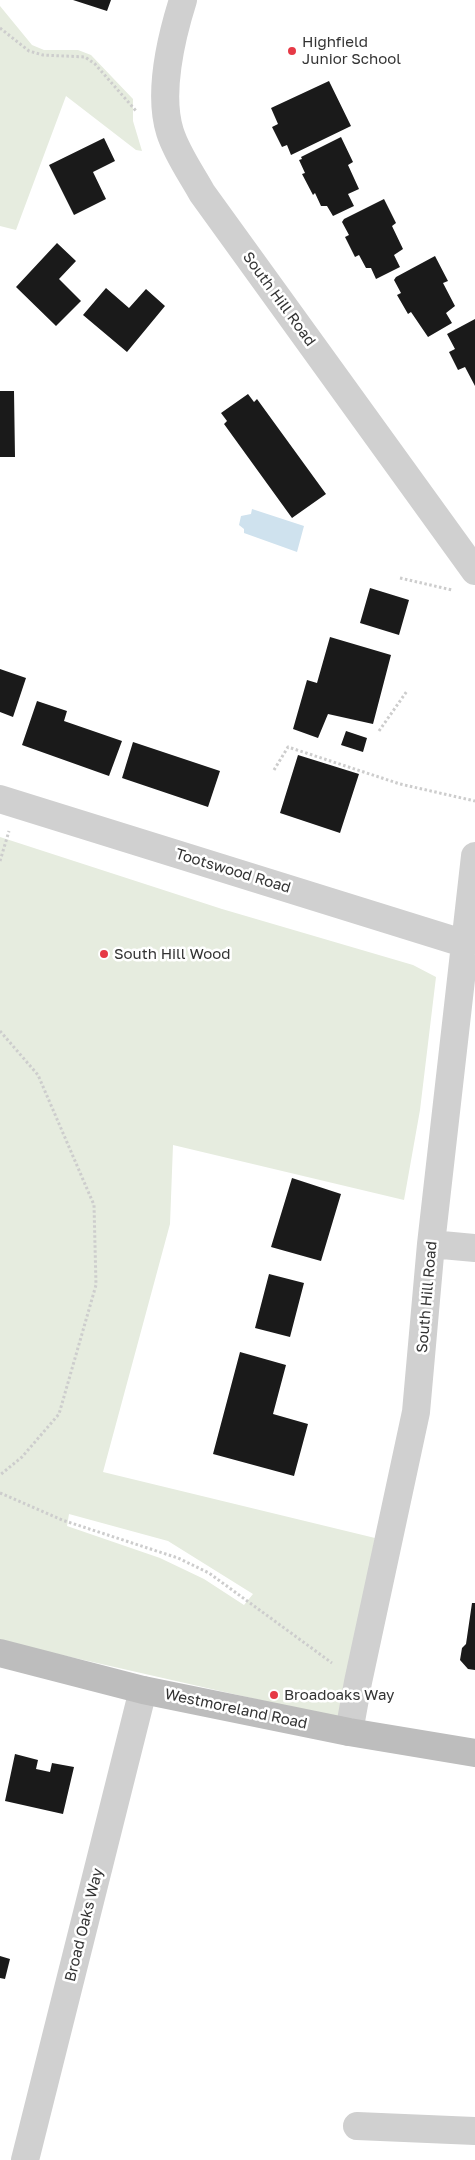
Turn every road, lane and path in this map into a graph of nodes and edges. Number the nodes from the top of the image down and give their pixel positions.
1 (183, 0) edge
2 (0, 28) edge
3 (139, 114) dead end
4 (475, 571) edge
5 (400, 578) dead end
6 (456, 591) dead end
7 (407, 691) dead end
8 (379, 731) dead end
9 (274, 770) dead end
10 (0, 800) edge
11 (475, 801) edge
12 (475, 856) edge
13 (466, 944) junction
14 (0, 1031) edge
15 (431, 1244) junction
16 (475, 1248) edge
17 (0, 1475) edge
18 (0, 1493) edge
19 (0, 1653) edge
20 (358, 1682) junction
21 (144, 1690) junction
22 (349, 1732) junction
23 (475, 1753) edge
24 (357, 2126) dead end
25 (475, 2131) edge
26 (25, 2160) edge

1 - 4 street, South Hill Road
2 - 3 path
5 - 6 path
7 - 8 path
9 - 11 path
10 - 13 street, Tootswood Road
12 - 13 street, South Hill Road
13 - 15 street, South Hill Road
14 - 17 path
15 - 16 street
15 - 20 street, South Hill Road
18 - 20 path
19 - 21 main road, Westmoreland Road
20 - 22 street, South Hill Road
21 - 22 main road, Westmoreland Road
21 - 26 street, Broad Oaks Way
22 - 23 main road, Westmoreland Road
24 - 25 street

